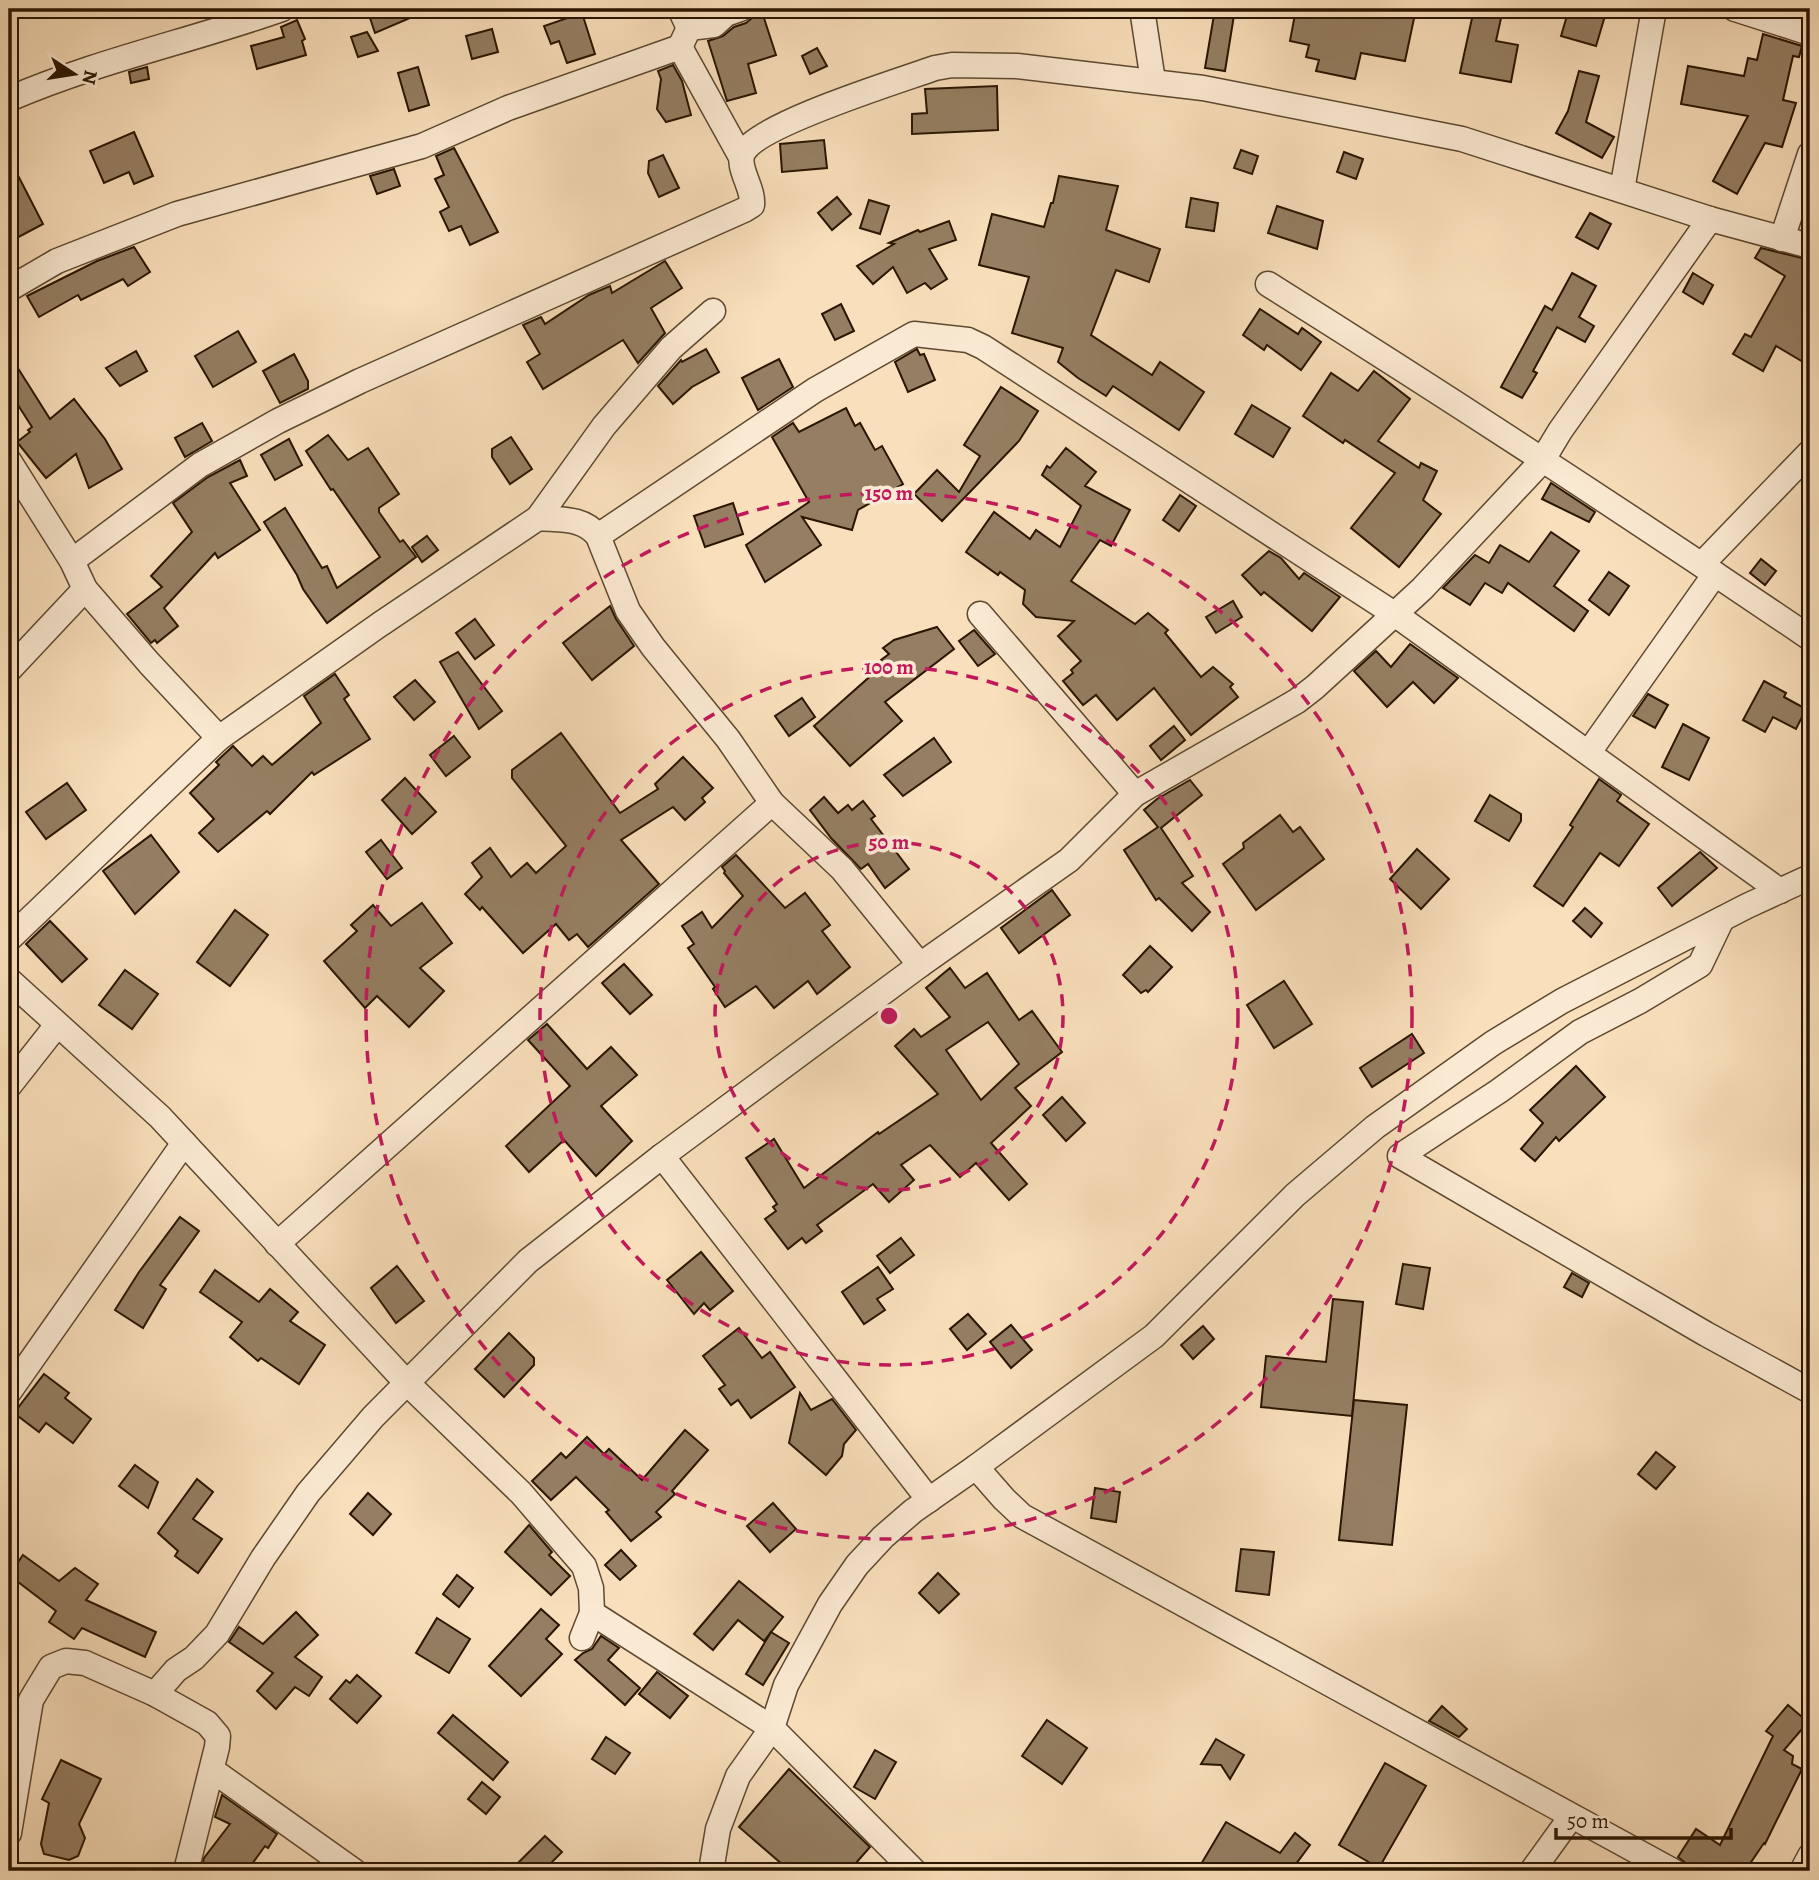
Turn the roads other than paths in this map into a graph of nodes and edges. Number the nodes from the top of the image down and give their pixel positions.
1 (282, 9) edge
2 (740, 9) edge
3 (1142, 9) edge
4 (1654, 9) edge
5 (1735, 9) edge
6 (683, 28) edge
7 (1810, 33) edge
8 (1153, 81) junction
9 (9, 99) edge
10 (1810, 154) edge
11 (741, 157) junction
12 (1622, 190) junction
13 (1710, 219) junction
14 (1782, 239) junction
15 (1810, 246) edge
16 (1268, 284) dead end
17 (9, 289) edge
18 (713, 311) dead end
19 (1810, 452) edge
20 (9, 461) edge
21 (1542, 461) junction
22 (538, 518) junction
23 (598, 536) junction
24 (72, 561) junction
25 (1709, 569) junction
26 (85, 589) junction
27 (980, 614) dead end
28 (1396, 615) junction
29 (1810, 638) edge
30 (9, 670) edge
31 (219, 738) junction
32 (1589, 752) junction
33 (1135, 794) junction
34 (772, 803) junction
35 (1810, 877) edge
36 (1780, 891) junction
37 (1722, 919) junction
38 (9, 939) edge
39 (920, 965) junction
40 (9, 979) edge
41 (57, 1025) junction
42 (9, 1086) edge
43 (184, 1143) junction
44 (662, 1156) junction
45 (277, 1244) junction
46 (406, 1382) junction
47 (1810, 1391) edge
48 (9, 1392) edge
49 (976, 1467) junction
50 (929, 1500) junction
51 (592, 1613) junction
52 (582, 1638) dead end
53 (155, 1694) junction
54 (772, 1728) junction
55 (212, 1770) junction
56 (1571, 1817) junction
57 (9, 1833) edge
58 (1810, 1856) edge
59 (186, 1871) edge
60 (354, 1871) edge
61 (711, 1871) edge
62 (914, 1871) edge
63 (1532, 1871) edge
64 (1673, 1871) edge
65 (1802, 1871) edge

1 - 9 street
2 - 6 street
3 - 8 street
4 - 12 street
5 - 7 street
6 - 11 street
6 - 17 street
8 - 11 street
8 - 12 street
10 - 14 street
11 - 24 street
12 - 13 street
13 - 14 street
13 - 21 street
14 - 15 street
16 - 21 street
18 - 22 street
19 - 25 street
20 - 24 street
21 - 25 street
21 - 28 street
22 - 23 street
22 - 31 street
23 - 28 street
23 - 34 street
24 - 26 street
25 - 29 street
25 - 32 street
26 - 30 street
26 - 31 street
27 - 33 street
28 - 32 street
28 - 33 street
31 - 38 street
32 - 36 street
33 - 39 street
34 - 39 street
34 - 45 street
35 - 36 street
36 - 37 street
37 - 47 street
37 - 49 street
39 - 44 street
40 - 41 street
41 - 42 street
41 - 43 street
43 - 45 street
43 - 48 street
44 - 46 street
44 - 50 street
45 - 46 street
46 - 51 street
46 - 53 street
49 - 50 street
49 - 56 street
50 - 54 street
51 - 52 street
51 - 54 street
53 - 55 street
53 - 57 street
54 - 61 street
54 - 62 street
55 - 59 street
55 - 60 street
56 - 63 street
56 - 64 street
58 - 65 street

